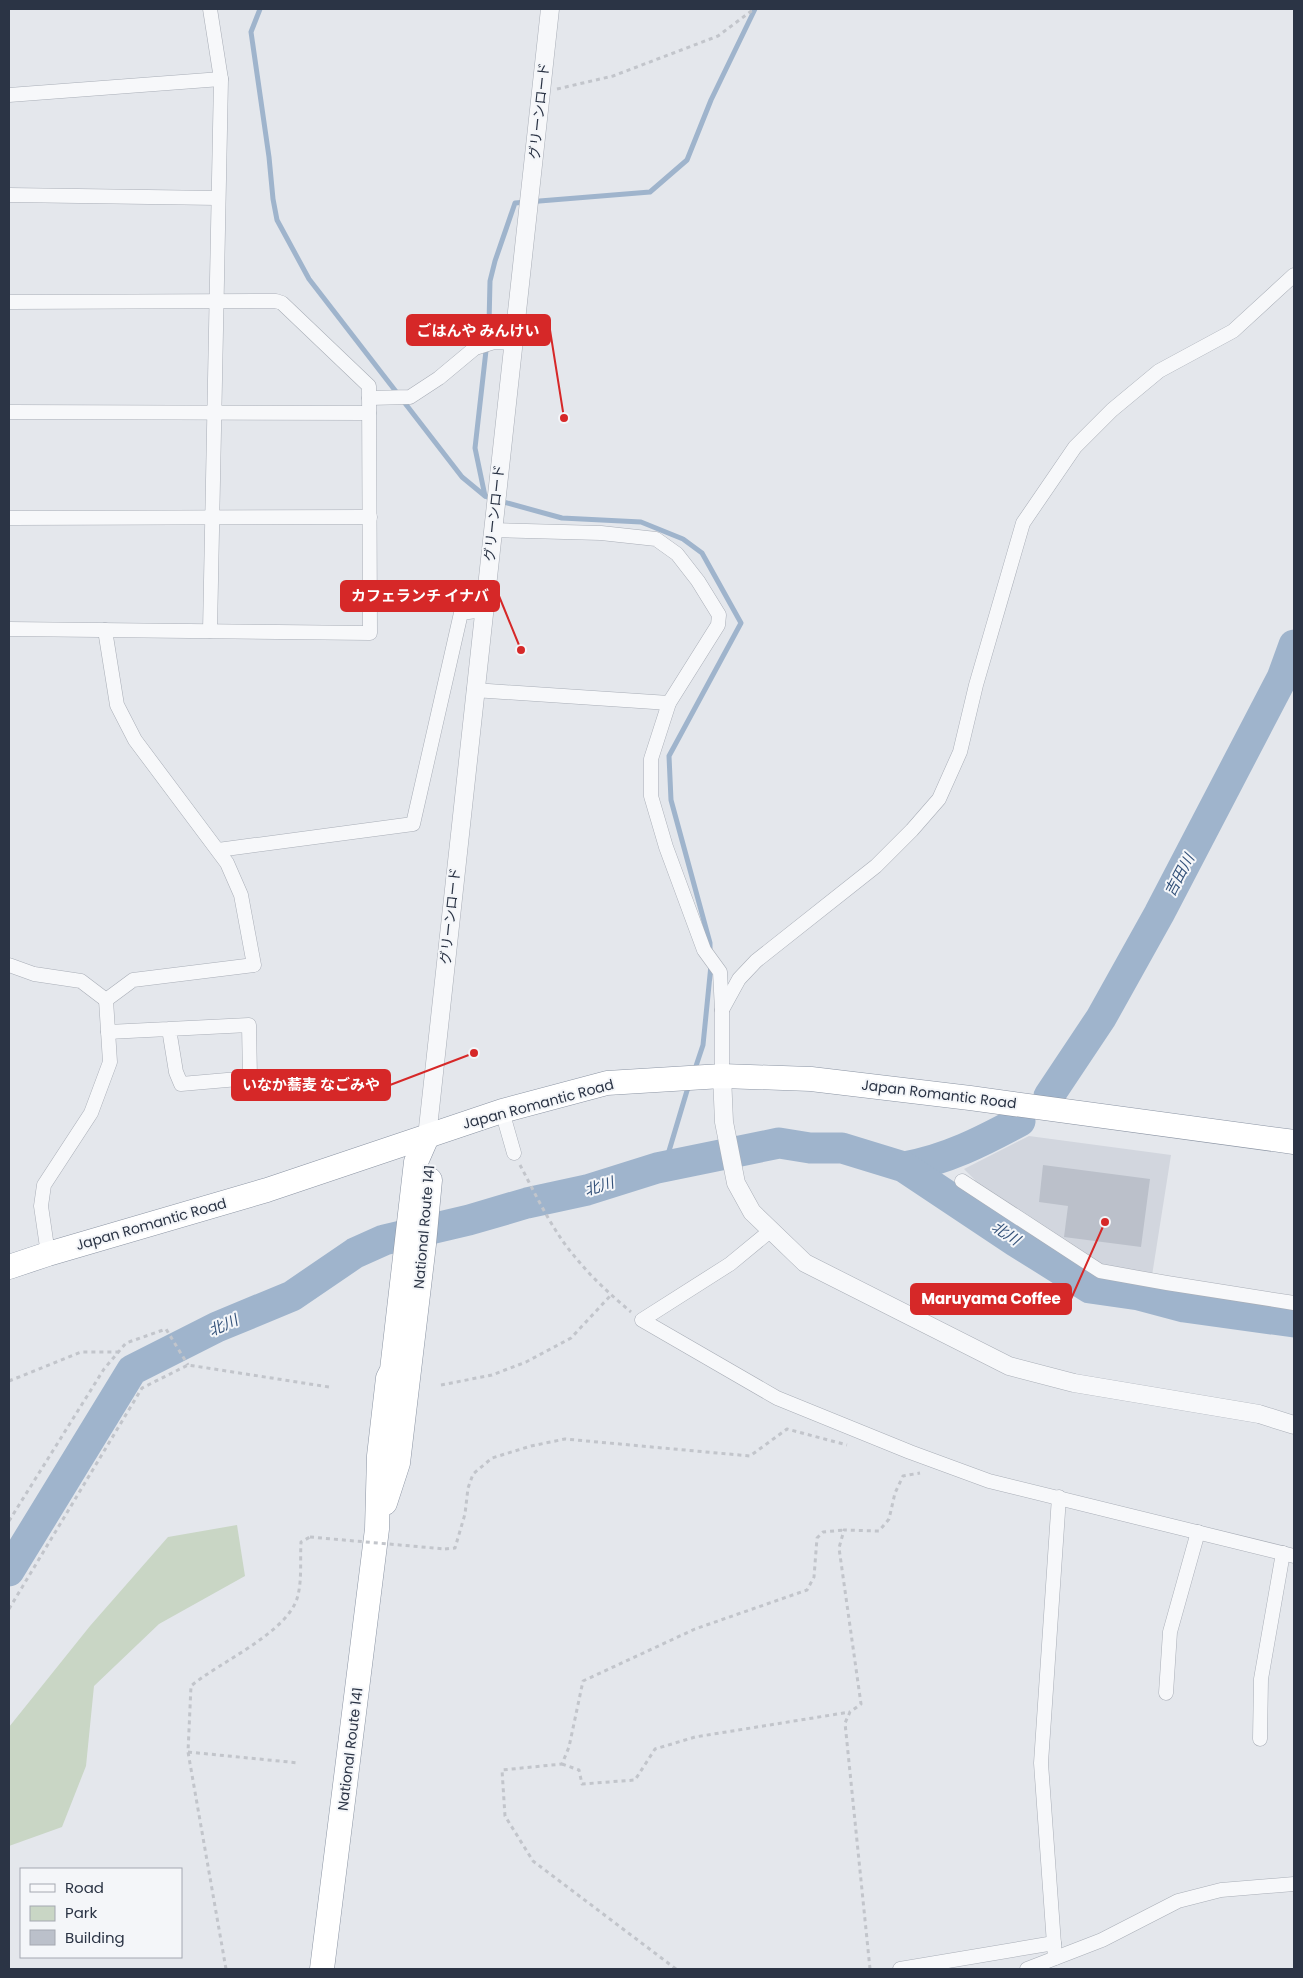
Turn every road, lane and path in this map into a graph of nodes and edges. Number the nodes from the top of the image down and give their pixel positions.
1 (210, 9) edge
2 (550, 9) edge
3 (754, 9) edge
4 (221, 79) junction
5 (542, 92) junction
6 (9, 95) edge
7 (9, 195) edge
8 (218, 198) junction
9 (1294, 275) edge
10 (216, 300) junction
11 (9, 302) edge
12 (513, 343) junction
13 (369, 398) junction
14 (9, 412) edge
15 (214, 413) junction
16 (369, 413) junction
17 (370, 517) junction
18 (9, 518) edge
19 (212, 518) junction
20 (492, 530) junction
21 (483, 610) junction
22 (9, 629) edge
23 (105, 630) junction
24 (210, 631) junction
25 (474, 690) junction
26 (668, 702) junction
27 (218, 850) junction
28 (9, 965) edge
29 (106, 1000) junction
30 (722, 1010) junction
31 (169, 1029) junction
32 (108, 1032) junction
33 (722, 1076) junction
34 (502, 1111) junction
35 (427, 1137) junction
36 (1294, 1142) edge
37 (514, 1153) joint
38 (962, 1181) dead end
39 (770, 1230) junction
40 (48, 1254) junction
41 (9, 1267) edge
42 (611, 1295) junction
43 (1294, 1303) edge
44 (642, 1320) junction
45 (119, 1352) junction
46 (188, 1365) junction
47 (9, 1381) edge
48 (441, 1385) dead end
49 (330, 1387) dead end
50 (1294, 1426) edge
51 (852, 1446) dead end
52 (922, 1472) dead end
53 (1059, 1497) junction
54 (9, 1522) edge
55 (844, 1530) junction
56 (1198, 1532) junction
57 (1289, 1554) edge
58 (9, 1609) edge
59 (1166, 1693) dead end
60 (850, 1712) junction
61 (1260, 1739) dead end
62 (188, 1752) junction
63 (299, 1763) dead end
64 (562, 1764) junction
65 (1294, 1884) edge
66 (1054, 1943) junction
67 (1056, 1958) junction
68 (226, 1969) edge
69 (322, 1969) edge
70 (676, 1969) edge
71 (870, 1969) edge
72 (900, 1969) edge
73 (1027, 1969) edge

1 - 4 street
2 - 5 street, グリーンロード
3 - 5 path
4 - 6 street
4 - 8 street
5 - 12 street, グリーンロード
7 - 8 street
8 - 10 street
9 - 30 street
10 - 11 street
10 - 13 street
10 - 15 street
12 - 13 street
12 - 20 street, グリーンロード
13 - 16 street
14 - 15 street
15 - 16 street
15 - 19 street
16 - 17 street
17 - 19 street
17 - 24 street
18 - 19 street
19 - 24 street
20 - 21 street, グリーンロード
20 - 26 street
21 - 25 street, グリーンロード
21 - 27 street
22 - 23 street
23 - 24 street
23 - 27 street
25 - 26 street
25 - 35 street, グリーンロード
26 - 30 street
27 - 29 street
28 - 29 street
29 - 32 street
30 - 33 street
31 - 31 street
31 - 32 street
32 - 40 street
33 - 34 highway, Japan Romantic Road
33 - 36 highway, Japan Romantic Road
33 - 39 street
34 - 35 highway, Japan Romantic Road
34 - 37 street
35 - 40 highway, Japan Romantic Road
35 - 69 highway, National Route 141
37 - 42 path
38 - 43 street
39 - 44 street
39 - 50 street
40 - 41 highway, Japan Romantic Road
42 - 44 path
42 - 48 path
44 - 53 street
45 - 46 path
45 - 47 path
45 - 54 path
46 - 49 path
46 - 58 path
51 - 62 path, bridge
52 - 55 path
53 - 56 street
53 - 66 street
55 - 60 path
55 - 64 path
56 - 57 street
56 - 59 street
57 - 61 street
60 - 64 path
60 - 71 path
62 - 63 path
62 - 68 path
64 - 70 path
65 - 67 street
66 - 67 street
66 - 72 street
67 - 73 street

